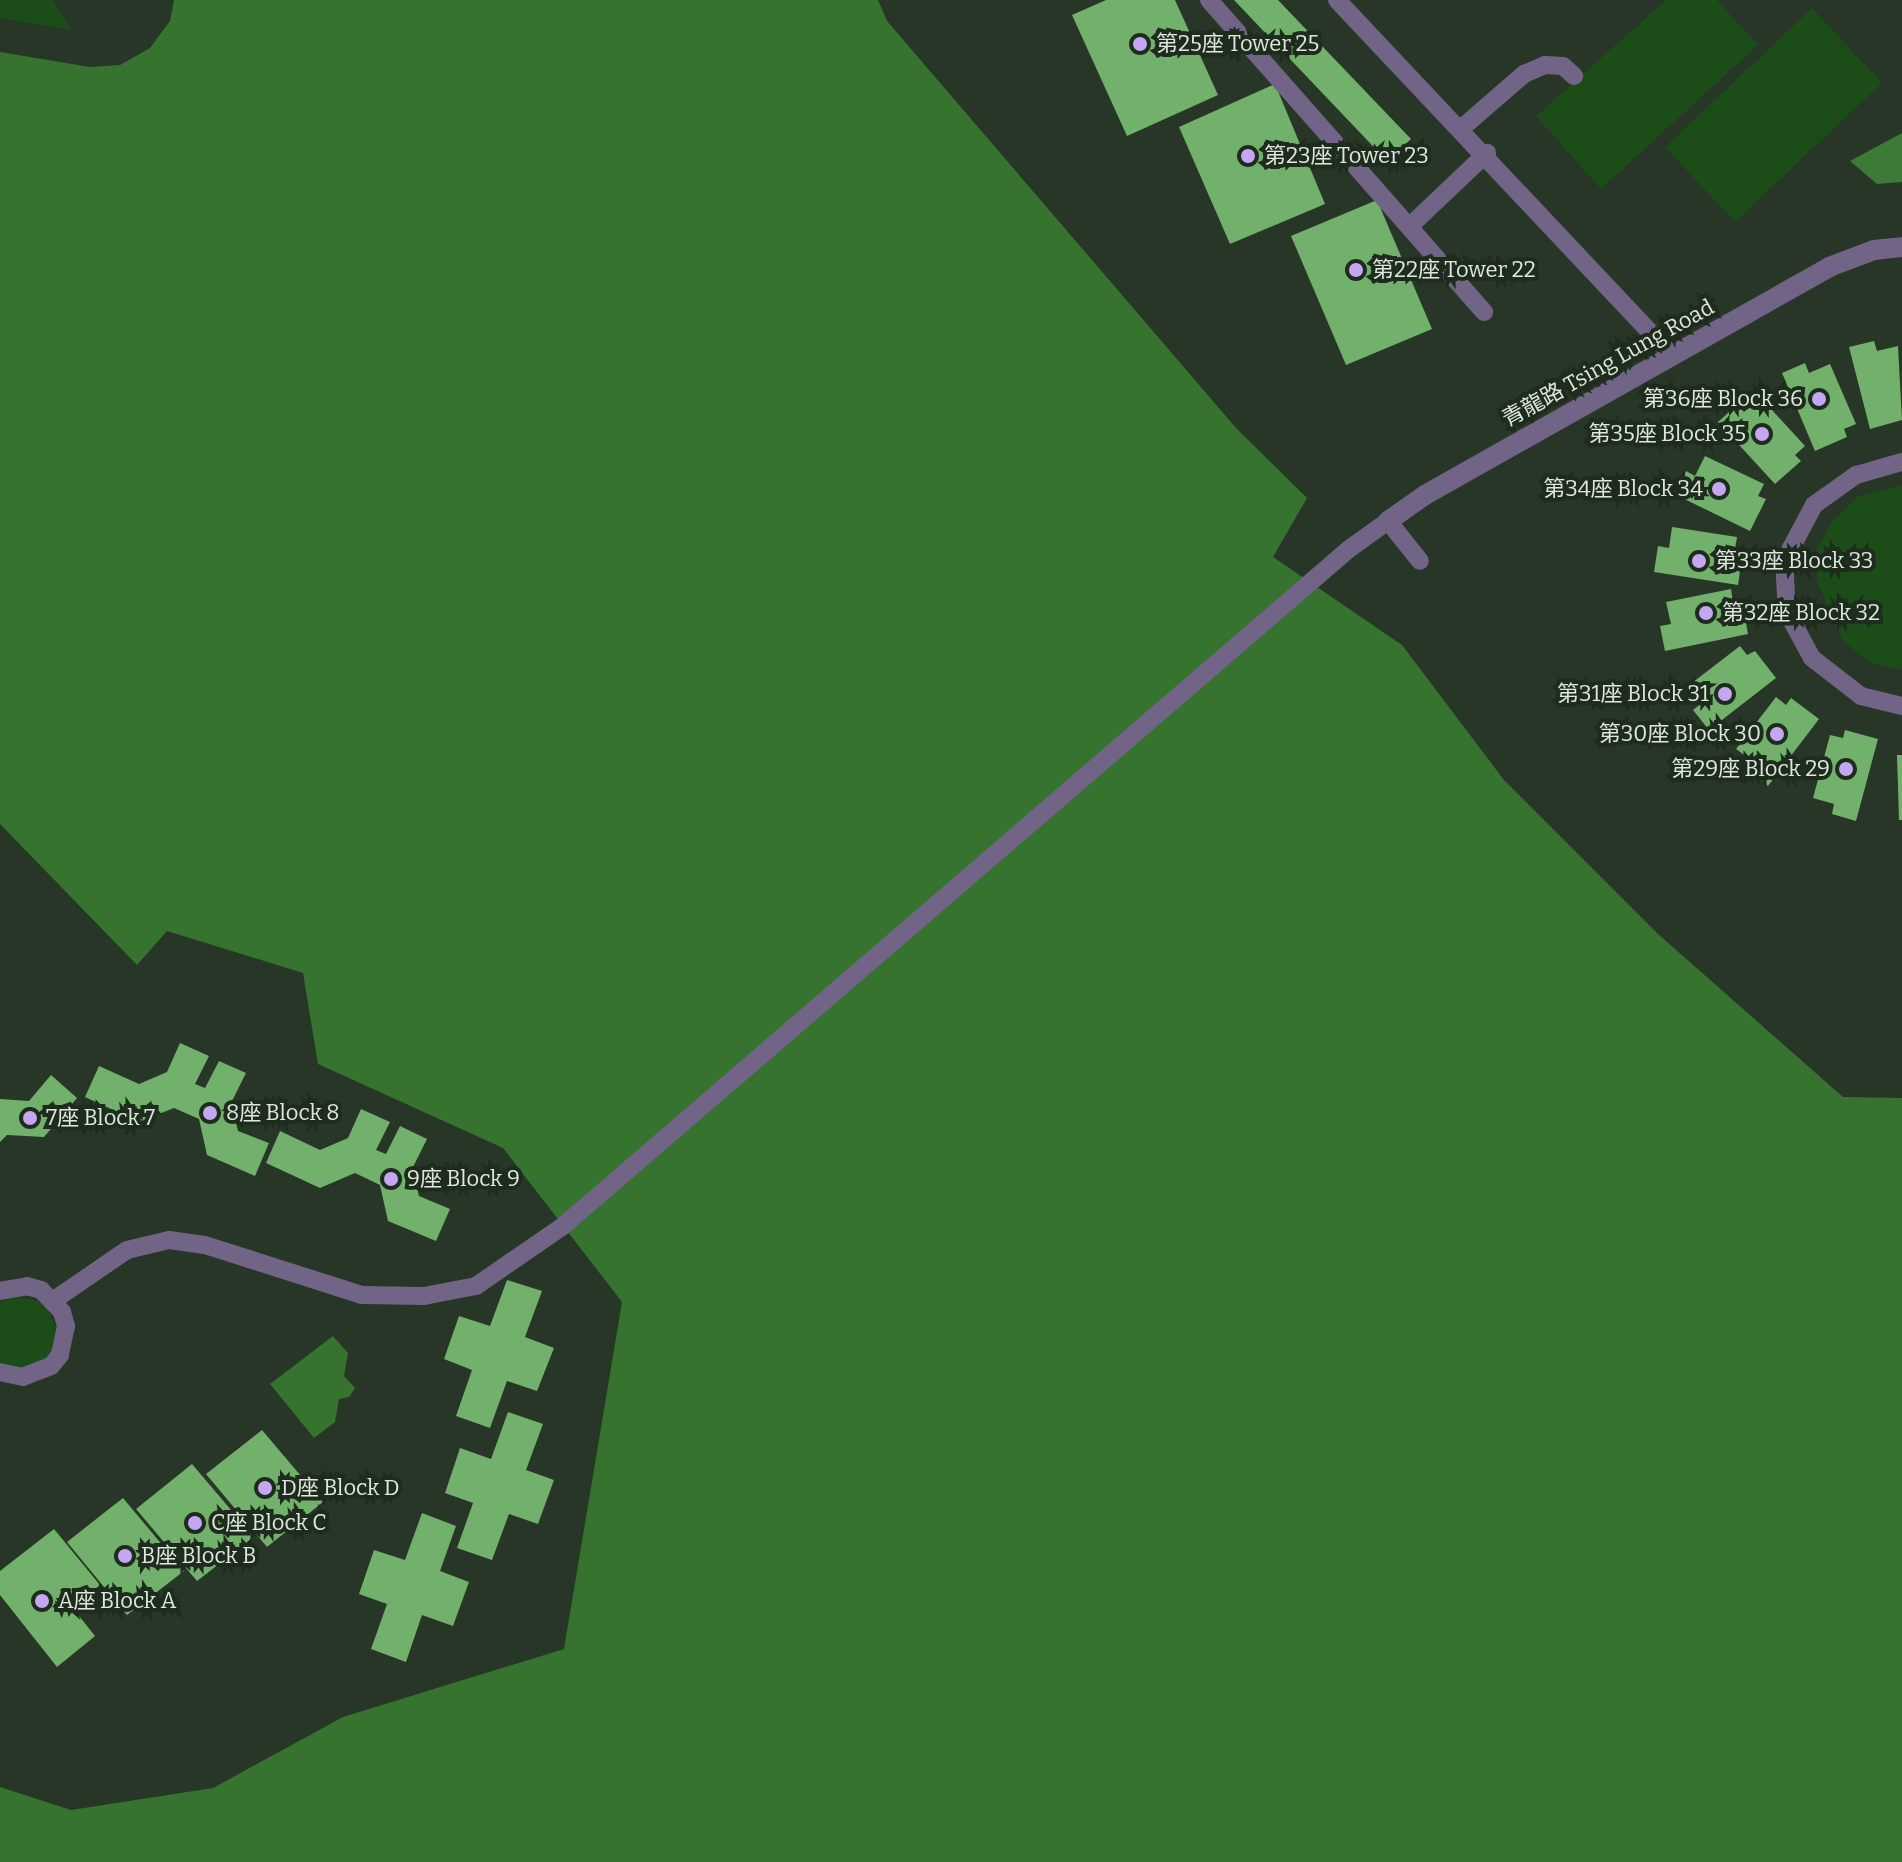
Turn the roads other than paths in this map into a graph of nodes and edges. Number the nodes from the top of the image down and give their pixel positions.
1 (1209, 0) edge
2 (1337, 0) edge
3 (1574, 76) dead end
4 (1463, 127) junction
5 (1487, 153) junction
6 (1411, 225) junction
7 (1902, 247) edge
8 (1484, 312) dead end
9 (1671, 354) junction
10 (1902, 462) edge
11 (1388, 521) junction
12 (1420, 561) dead end
13 (1902, 706) edge
14 (0, 1291) edge
15 (54, 1300) junction
16 (0, 1372) edge

1 - 6 lane
2 - 4 lane
3 - 4 lane
4 - 5 lane
5 - 6 lane
5 - 9 lane
6 - 8 lane
7 - 9 street, 青龍路 Tsing Lung Road
9 - 11 street, 青龍路 Tsing Lung Road
10 - 13 lane
11 - 12 lane
11 - 15 lane, 青龍路 Tsing Lung Road
14 - 15 lane
15 - 16 lane

